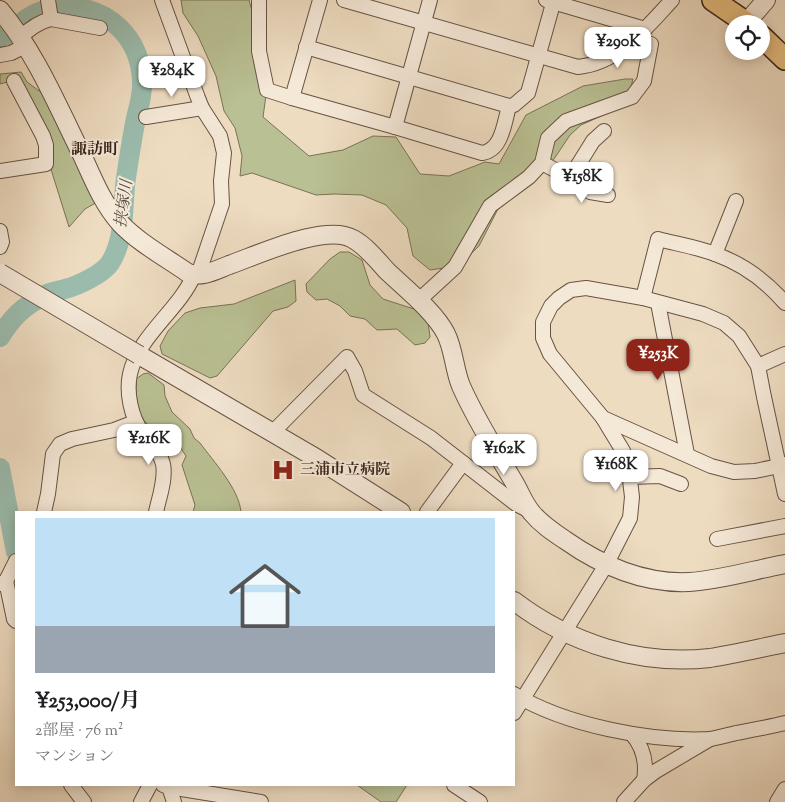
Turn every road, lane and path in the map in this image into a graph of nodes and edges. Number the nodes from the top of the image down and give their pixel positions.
1 (162, 0) edge
2 (259, 0) edge
3 (320, 0) edge
4 (344, 0) edge
5 (430, 0) edge
6 (672, 0) edge
7 (713, 0) edge
8 (766, 0) edge
9 (552, 1) edge
10 (0, 10) edge
11 (49, 10) edge
12 (735, 15) edge
13 (758, 15) edge
14 (423, 22) junction
15 (100, 28) dead end
16 (645, 29) junction
17 (19, 36) junction
18 (651, 44) dead end
19 (770, 44) edge
20 (306, 47) junction
21 (0, 55) edge
22 (538, 55) junction
23 (785, 59) edge
24 (408, 77) junction
25 (14, 81) dead end
26 (292, 98) junction
27 (509, 106) junction
28 (202, 108) junction
29 (146, 117) dead end
30 (395, 127) junction
31 (604, 131) dead end
32 (542, 163) junction
33 (0, 171) edge
34 (570, 178) junction
35 (608, 195) dead end
36 (736, 200) dead end
37 (0, 231) edge
38 (0, 247) edge
39 (715, 254) junction
40 (0, 273) edge
41 (196, 275) junction
42 (643, 298) junction
43 (418, 300) junction
44 (658, 303) junction
45 (785, 303) edge
46 (785, 354) edge
47 (758, 366) junction
48 (602, 418) junction
49 (135, 422) junction
50 (272, 433) junction
51 (687, 454) junction
52 (463, 463) junction
53 (782, 465) edge
54 (629, 477) junction
55 (680, 484) dead end
56 (785, 494) edge
57 (44, 511) edge
58 (156, 511) edge
59 (399, 511) edge
60 (428, 511) edge
61 (530, 511) junction
62 (785, 526) edge
63 (717, 539) dead end
64 (15, 564) edge
65 (785, 564) edge
66 (606, 565) junction
67 (3, 582) edge
68 (515, 602) edge
69 (15, 620) edge
70 (564, 632) junction
71 (785, 643) edge
72 (518, 697) edge
73 (785, 723) edge
74 (632, 734) junction
75 (710, 738) junction
76 (644, 780) junction
77 (73, 786) edge
78 (149, 786) edge
79 (166, 786) edge
80 (213, 786) edge
81 (785, 789) edge
82 (188, 790) junction
83 (462, 791) edge
84 (84, 802) edge
85 (141, 802) edge
86 (174, 802) edge
87 (261, 802) edge
88 (480, 802) edge
89 (624, 802) edge
90 (777, 802) edge

1 - 28 street
2 - 26 street
3 - 20 street
4 - 14 street
5 - 14 street
6 - 16 street
7 - 12 main road
8 - 13 street
9 - 16 street
9 - 22 street
10 - 17 street
11 - 15 street
11 - 17 street
14 - 22 street
14 - 24 street
16 - 22 street
17 - 21 street
17 - 41 street
18 - 32 street
19 - 23 main road
20 - 24 street
20 - 26 street
22 - 27 street
24 - 27 street
24 - 30 street
25 - 33 street
26 - 30 street
27 - 30 street
28 - 29 street
28 - 41 street
31 - 34 street
32 - 34 street
32 - 43 street
34 - 35 street
36 - 39 street
37 - 38 street
39 - 42 street
39 - 45 street
40 - 50 street, bridge
41 - 43 street
41 - 49 street
42 - 44 street
42 - 48 street
43 - 61 street
44 - 47 street
44 - 51 street
46 - 47 street
47 - 53 street
48 - 51 street
48 - 54 street
49 - 57 street
49 - 58 street
50 - 52 street
50 - 59 street
51 - 53 street
52 - 60 street
52 - 61 street
53 - 56 street
54 - 55 street
54 - 66 street
61 - 66 street
62 - 63 street
64 - 67 street
65 - 66 street
66 - 70 street
67 - 69 street
68 - 70 street
70 - 71 street
70 - 72 street
72 - 74 street
73 - 75 street
74 - 75 street
74 - 76 street
75 - 76 street
76 - 89 street
77 - 84 street
78 - 85 street
79 - 82 street
79 - 86 street
80 - 82 street
81 - 90 street
82 - 87 street
83 - 88 street

